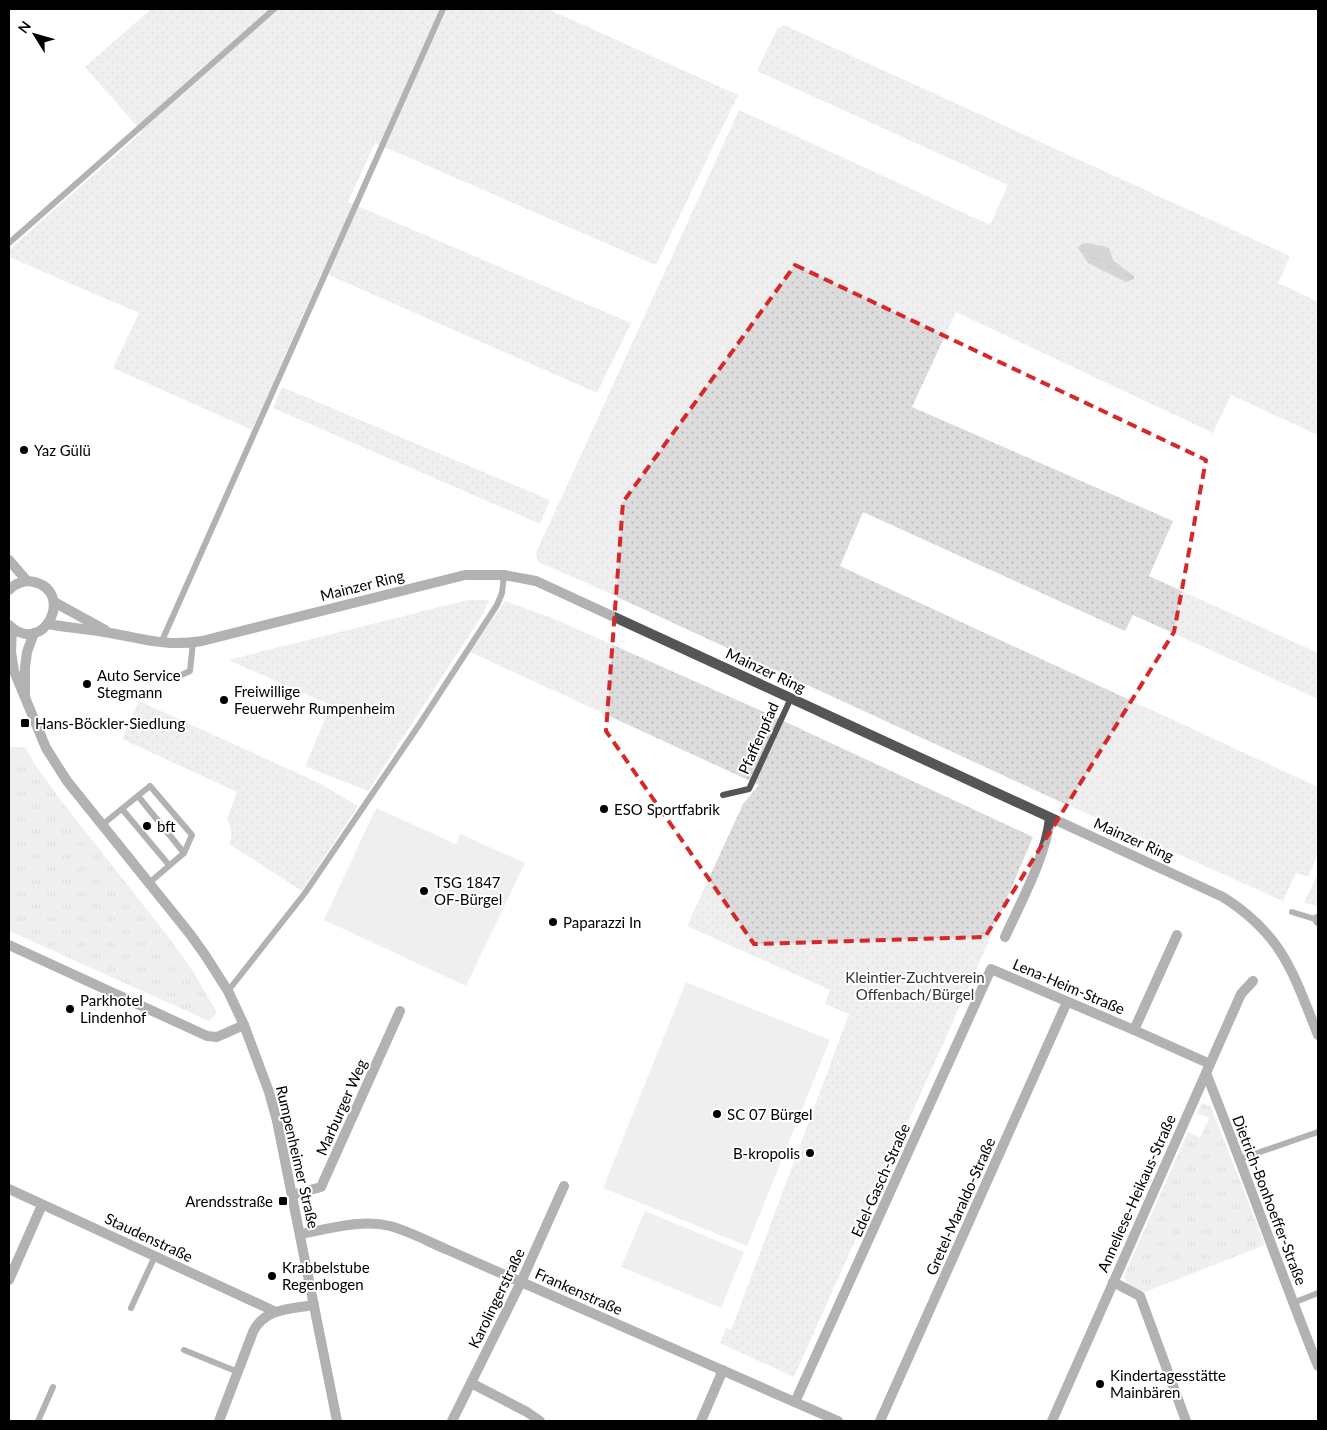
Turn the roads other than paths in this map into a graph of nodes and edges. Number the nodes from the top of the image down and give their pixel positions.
1 (274, 9) edge
2 (443, 9) edge
3 (9, 243) edge
4 (9, 560) edge
5 (504, 575) junction
6 (27, 581) junction
7 (9, 590) edge
8 (54, 602) junction
9 (48, 624) junction
10 (11, 627) edge
11 (34, 633) junction
12 (110, 633) junction
13 (193, 642) junction
14 (161, 643) junction
15 (177, 676) dead end
16 (790, 698) junction
17 (25, 700) junction
18 (138, 796) junction
19 (723, 796) dead end
20 (122, 809) junction
21 (1050, 818) junction
22 (102, 825) junction
23 (184, 852) junction
24 (169, 865) junction
25 (149, 883) junction
26 (1292, 912) dead end
27 (1318, 920) edge
28 (1177, 936) dead end
29 (1005, 937) dead end
30 (9, 946) edge
31 (991, 969) joint
32 (1253, 981) dead end
33 (228, 991) junction
34 (1066, 1002) junction
35 (400, 1011) dead end
36 (244, 1024) junction
37 (1134, 1030) junction
38 (1318, 1035) edge
39 (1208, 1068) junction
40 (1318, 1132) edge
41 (1240, 1159) junction
42 (564, 1186) dead end
43 (9, 1190) edge
44 (292, 1196) junction
45 (42, 1204) junction
46 (300, 1234) junction
47 (155, 1256) junction
48 (9, 1280) edge
49 (521, 1282) junction
50 (1113, 1282) junction
51 (1318, 1293) edge
52 (1293, 1303) junction
53 (314, 1305) junction
54 (131, 1308) dead end
55 (276, 1312) junction
56 (184, 1350) dead end
57 (1318, 1366) edge
58 (723, 1370) junction
59 (238, 1372) junction
60 (472, 1383) junction
61 (54, 1388) dead end
62 (795, 1402) junction
63 (38, 1421) edge
64 (219, 1421) edge
65 (337, 1421) edge
66 (452, 1421) edge
67 (540, 1421) edge
68 (701, 1421) edge
69 (838, 1421) edge
70 (880, 1421) edge
71 (1052, 1421) edge
72 (1186, 1421) edge

1 - 3 lane
2 - 14 lane
4 - 6 street
5 - 13 street, Mainzer Ring
5 - 16 street, Mainzer Ring
5 - 33 lane
6 - 7 street
6 - 8 street
8 - 9 street
8 - 12 street, Mainzer Ring
9 - 11 street
9 - 12 street, Mainzer Ring
10 - 11 street, Rumpenheimer Straße
10 - 17 street, Rumpenheimer Straße
11 - 17 street, Rumpenheimer Straße
12 - 14 street, Mainzer Ring
13 - 14 street, Mainzer Ring
13 - 15 lane
16 - 19 lane, Pfaffenpfad
16 - 21 street, Mainzer Ring
17 - 22 street, Rumpenheimer Straße
18 - 20 lane
18 - 23 lane
18 - 23 lane
20 - 22 lane
20 - 24 lane
21 - 29 street
21 - 38 street, Mainzer Ring
22 - 25 street, Rumpenheimer Straße
23 - 24 lane
24 - 25 lane
25 - 33 street, Rumpenheimer Straße
26 - 27 lane
28 - 37 street, Lena-Heim-Straße
30 - 36 street
31 - 34 street, Lena-Heim-Straße
31 - 62 street, Edel-Gasch-Straße
32 - 39 street, Anneliese-Heikaus-Straße
33 - 36 street, Rumpenheimer Straße
34 - 37 street, Lena-Heim-Straße
34 - 70 street, Gretel-Maraldo-Straße
35 - 44 street, Marburger Weg
36 - 44 street, Rumpenheimer Straße
37 - 39 street, Lena-Heim-Straße
39 - 41 street, Dietrich-Bonhoeffer-Straße
39 - 50 street, Anneliese-Heikaus-Straße
40 - 41 lane
41 - 52 street, Dietrich-Bonhoeffer-Straße
42 - 49 street, Karolingerstraße
43 - 45 street, Staudenstraße
44 - 46 street, Rumpenheimer Straße
45 - 47 street, Staudenstraße
45 - 48 street
46 - 49 street, Frankenstraße
46 - 53 street, Rumpenheimer Straße
47 - 54 lane
47 - 55 street, Staudenstraße
49 - 58 street, Frankenstraße
49 - 60 street, Karolingerstraße
50 - 71 street, Anneliese-Heikaus-Straße
50 - 72 street
51 - 52 lane
52 - 57 street, Dietrich-Bonhoeffer-Straße
53 - 55 street
53 - 65 street, Rumpenheimer Straße
55 - 59 street
56 - 59 lane
58 - 62 street, Frankenstraße
58 - 68 street
59 - 64 street
60 - 66 street, Karolingerstraße
60 - 67 street
61 - 63 lane
62 - 69 street, Frankenstraße

